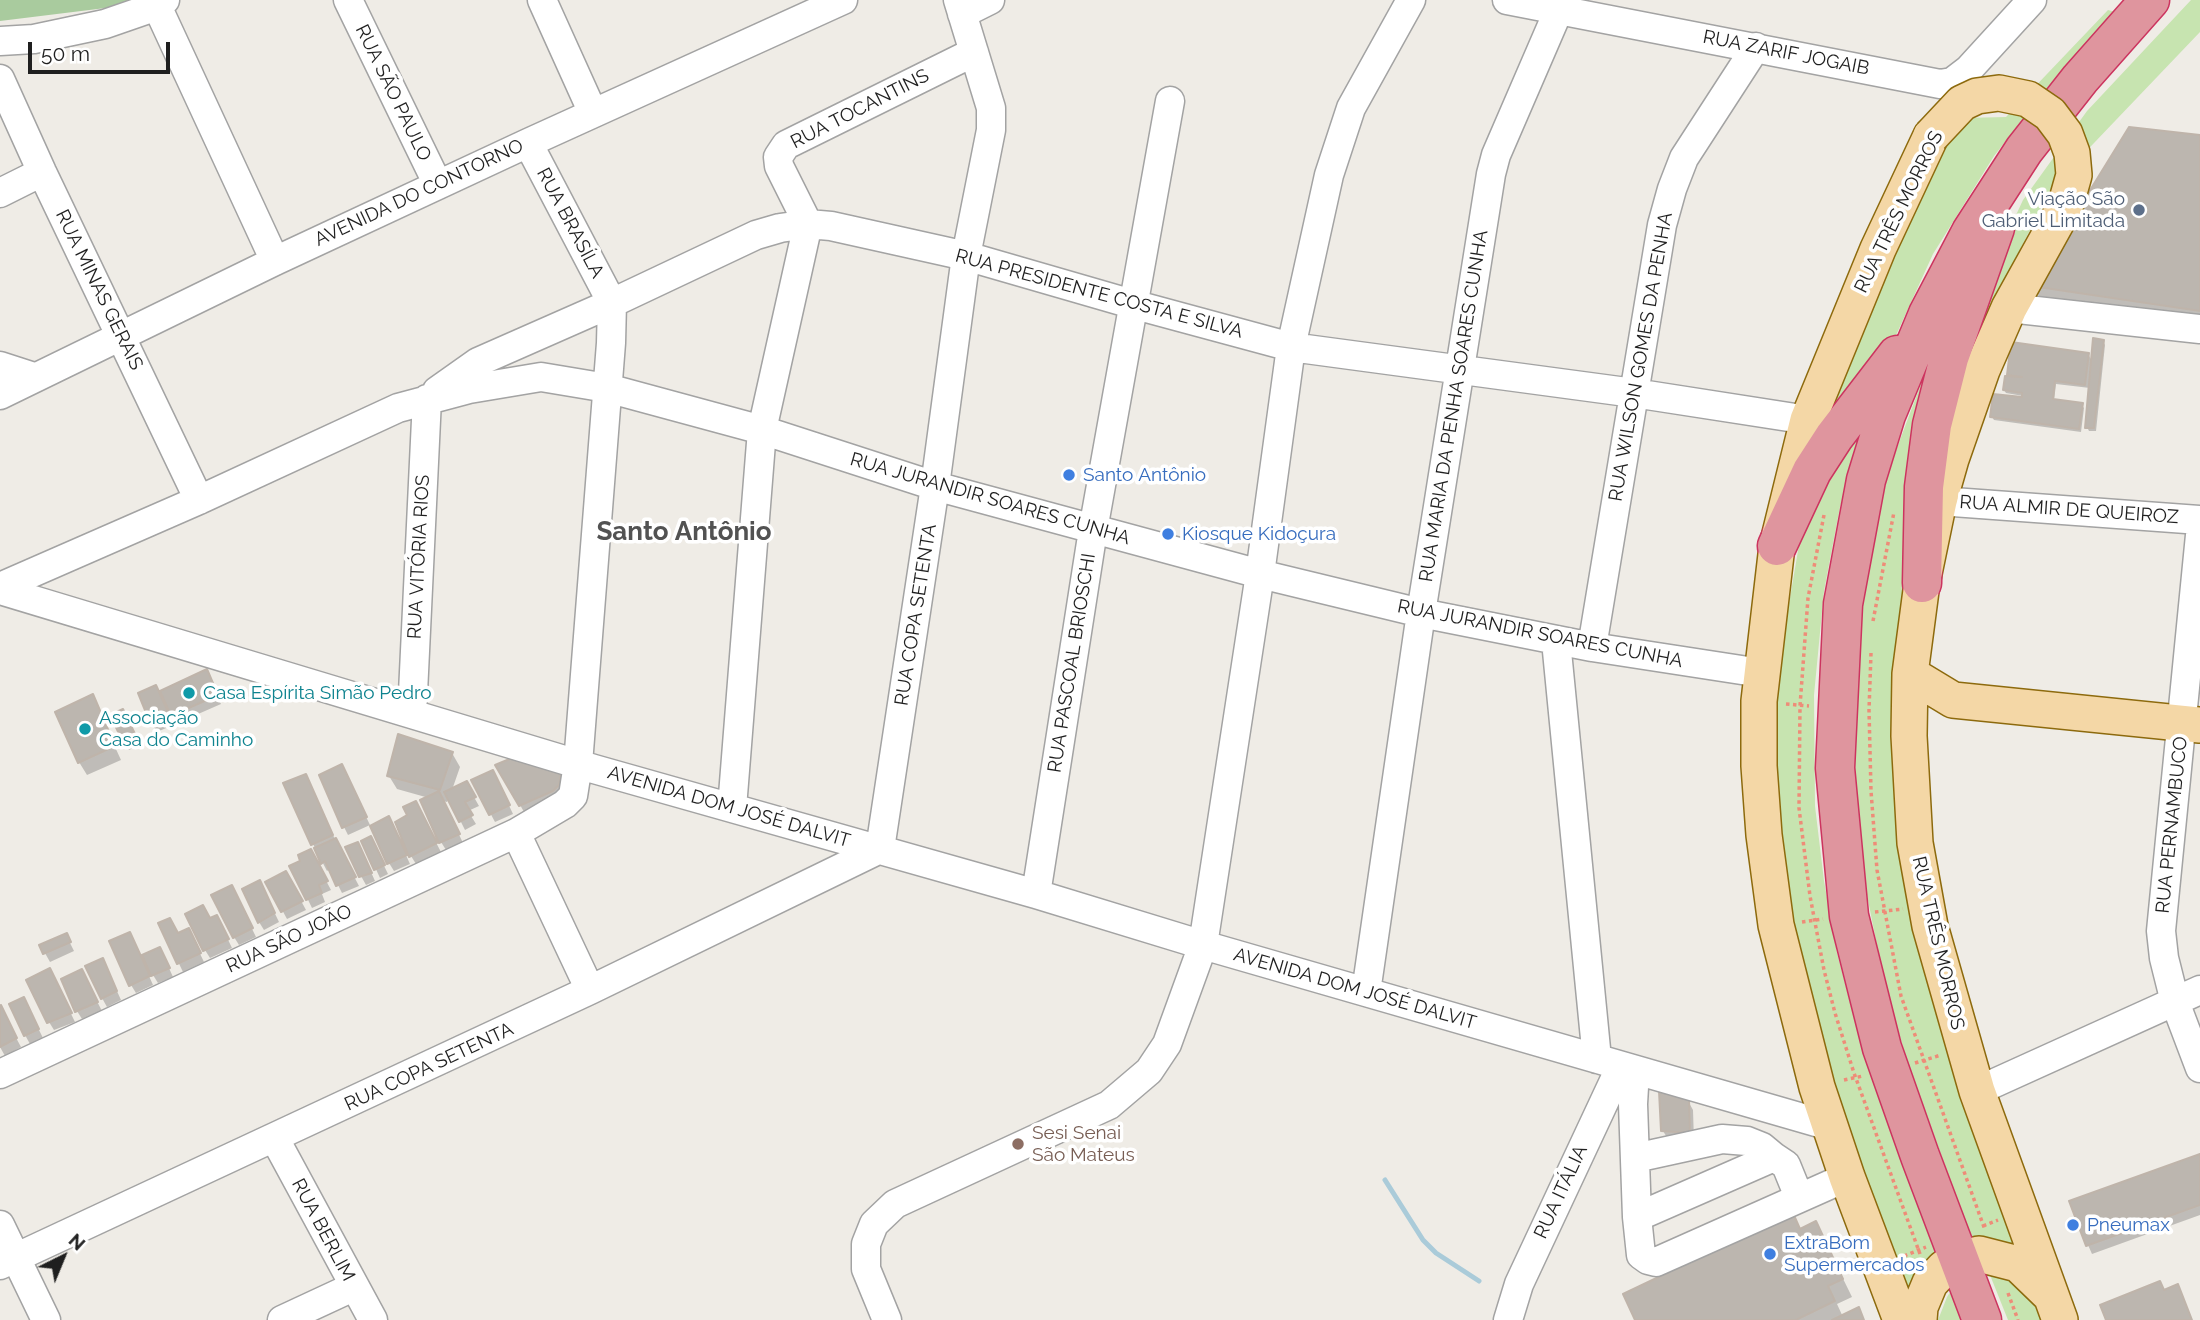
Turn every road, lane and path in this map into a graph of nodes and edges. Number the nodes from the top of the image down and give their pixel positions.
1 (348, 0) edge
2 (542, 0) edge
3 (843, 0) edge
4 (990, 0) edge
5 (1411, 0) edge
6 (1507, 0) edge
7 (2032, 0) edge
8 (2150, 0) edge
9 (161, 3) edge
10 (1561, 5) edge
11 (960, 7) edge
12 (0, 41) edge
13 (1756, 47) junction
14 (974, 52) junction
15 (0, 79) edge
16 (1170, 101) dead end
17 (593, 113) junction
18 (528, 143) junction
19 (2024, 150) junction
20 (42, 172) junction
21 (438, 185) junction
22 (0, 193) edge
23 (808, 224) junction
24 (967, 256) junction
25 (275, 261) junction
26 (612, 303) junction
27 (1132, 304) junction
28 (2009, 308) junction
29 (1928, 314) junction
30 (2200, 329) edge
31 (121, 336) junction
32 (1291, 346) junction
33 (0, 366) edge
34 (1461, 371) junction
35 (34, 377) junction
36 (607, 388) junction
37 (1634, 393) junction
38 (0, 395) edge
39 (427, 399) junction
40 (1808, 420) junction
41 (762, 430) junction
42 (935, 486) junction
43 (199, 500) junction
44 (1939, 501) junction
45 (2200, 520) edge
46 (1093, 530) junction
47 (2200, 535) edge
48 (1777, 546) junction
49 (1260, 574) junction
50 (1922, 583) junction
51 (0, 588) edge
52 (1421, 613) junction
53 (1556, 641) junction
54 (1592, 647) junction
55 (1762, 673) junction
56 (1910, 674) junction
57 (1953, 700) junction
58 (412, 714) junction
59 (2191, 724) edge
60 (1909, 736) junction
61 (578, 765) junction
62 (573, 796) joint
63 (732, 808) junction
64 (516, 833) junction
65 (880, 849) junction
66 (854, 862) joint
67 (1036, 894) junction
68 (1203, 945) junction
69 (590, 990) junction
70 (1366, 992) junction
71 (2187, 996) edge
72 (1618, 1065) junction
73 (2200, 1068) edge
74 (0, 1074) edge
75 (1977, 1091) junction
76 (1830, 1126) junction
77 (275, 1139) junction
78 (1774, 1157) junction
79 (1635, 1158) junction
80 (1847, 1177) junction
81 (1800, 1197) junction
82 (1637, 1217) junction
83 (0, 1225) edge
84 (1959, 1259) junction
85 (8, 1261) edge
86 (354, 1287) junction
87 (2055, 1308) edge
88 (46, 1320) edge
89 (282, 1320) edge
90 (373, 1320) edge
91 (887, 1320) edge
92 (1508, 1320) edge
93 (1902, 1320) edge
94 (1919, 1320) edge
95 (1982, 1320) edge

1 - 21 street, RUA SÃO PAULO
2 - 17 street
3 - 17 street, AVENIDA DO CONTORNO
4 - 11 street
5 - 32 street
6 - 10 street, RUA ZARIF JOGAIB
7 - 13 street, RUA ZARIF JOGAIB
8 - 19 highway
9 - 12 street
9 - 25 street
10 - 13 street, RUA ZARIF JOGAIB
10 - 34 street, RUA MARIA DA PENHA SOARES CUNHA
11 - 14 street, RUA COPA SETENTA
13 - 37 street, RUA WILSON GOMES DA PENHA
14 - 23 street, RUA TOCANTINS
14 - 24 street, RUA COPA SETENTA
15 - 20 street, RUA MINAS GERAIS
16 - 27 street, RUA PASCOAL BRIOSCHI
17 - 18 street, AVENIDA DO CONTORNO
18 - 21 street, AVENIDA DO CONTORNO
18 - 26 street, RUA BRASÍLA
19 - 29 highway
19 - 50 highway
20 - 22 street
20 - 31 street, RUA MINAS GERAIS
21 - 25 street, AVENIDA DO CONTORNO
23 - 24 street, RUA PRESIDENTE COSTA E SILVA
23 - 26 street, RUA PRESIDENTE COSTA E SILVA
23 - 41 street
24 - 27 street, RUA PRESIDENTE COSTA E SILVA
24 - 42 street, RUA COPA SETENTA
25 - 31 street, AVENIDA DO CONTORNO
26 - 36 street
26 - 39 street, RUA PRESIDENTE COSTA E SILVA
27 - 32 street, RUA PRESIDENTE COSTA E SILVA
27 - 46 street, RUA PASCOAL BRIOSCHI
28 - 30 street
28 - 40 main road, RUA TRÊS MORROS, bridge
28 - 44 main road, RUA TRÊS MORROS
29 - 48 highway
29 - 84 highway
31 - 35 street, AVENIDA DO CONTORNO
31 - 43 street, RUA MINAS GERAIS
32 - 34 street, RUA PRESIDENTE COSTA E SILVA
32 - 49 street
33 - 35 street
34 - 37 street, RUA PRESIDENTE COSTA E SILVA
34 - 52 street, RUA MARIA DA PENHA SOARES CUNHA
35 - 38 street, AVENIDA DO CONTORNO
36 - 39 street, RUA JURANDIR SOARES CUNHA
36 - 41 street, RUA JURANDIR SOARES CUNHA
36 - 61 street
37 - 40 street, RUA PRESIDENTE COSTA E SILVA
37 - 54 street, RUA WILSON GOMES DA PENHA
39 - 43 street
39 - 58 street, RUA VITÓRIA RIOS
40 - 48 main road, RUA TRÊS MORROS
41 - 42 street, RUA JURANDIR SOARES CUNHA
41 - 63 street
42 - 46 street, RUA JURANDIR SOARES CUNHA
42 - 65 street, RUA COPA SETENTA
43 - 51 street
44 - 45 street, RUA ALMIR DE QUEIROZ
44 - 50 main road, RUA TRÊS MORROS
46 - 49 street, RUA JURANDIR SOARES CUNHA
46 - 67 street, RUA PASCOAL BRIOSCHI
47 - 59 street, RUA PERNAMBUCO
48 - 55 main road, RUA TRÊS MORROS
49 - 52 street, RUA JURANDIR SOARES CUNHA
49 - 68 street
50 - 56 main road, RUA TRÊS MORROS
51 - 58 street, AVENIDA DOM JOSÉ DALVIT
52 - 53 street, RUA JURANDIR SOARES CUNHA
52 - 70 street, RUA MARIA DA PENHA SOARES CUNHA
53 - 54 street, RUA JURANDIR SOARES CUNHA
53 - 72 street
54 - 55 street, RUA JURANDIR SOARES CUNHA
55 - 76 main road, RUA TRÊS MORROS
56 - 57 main road
56 - 60 main road, RUA TRÊS MORROS
57 - 59 main road
57 - 60 main road
58 - 61 street, AVENIDA DOM JOSÉ DALVIT
59 - 71 street, RUA PERNAMBUCO
60 - 75 main road, RUA TRÊS MORROS
61 - 62 street, AVENIDA DOM JOSÉ DALVIT
61 - 63 street, AVENIDA DOM JOSÉ DALVIT
62 - 64 street, RUA SÃO JOÃO
63 - 65 street, AVENIDA DOM JOSÉ DALVIT
64 - 69 street
64 - 74 street, RUA SÃO JOÃO
65 - 66 street, AVENIDA DOM JOSÉ DALVIT
65 - 67 street, AVENIDA DOM JOSÉ DALVIT
66 - 69 street, RUA COPA SETENTA
67 - 68 street, AVENIDA DOM JOSÉ DALVIT
68 - 70 street, AVENIDA DOM JOSÉ DALVIT
68 - 91 street
69 - 77 street, RUA COPA SETENTA
70 - 72 street, AVENIDA DOM JOSÉ DALVIT
71 - 73 street, RUA PERNAMBUCO
71 - 75 street
72 - 76 street, AVENIDA DOM JOSÉ DALVIT
72 - 79 street
72 - 92 street, RUA ITÁLIA
75 - 87 main road, RUA TRÊS MORROS
76 - 80 main road, RUA TRÊS MORROS
77 - 85 street, RUA COPA SETENTA
77 - 86 street, RUA BERLIM
78 - 79 street
78 - 81 street
78 - 82 street
79 - 82 street
80 - 81 street
80 - 93 main road, RUA TRÊS MORROS
81 - 82 street
83 - 85 street
84 - 87 main road
84 - 94 main road
84 - 95 highway
85 - 88 street
86 - 89 street
86 - 90 street, RUA BERLIM

